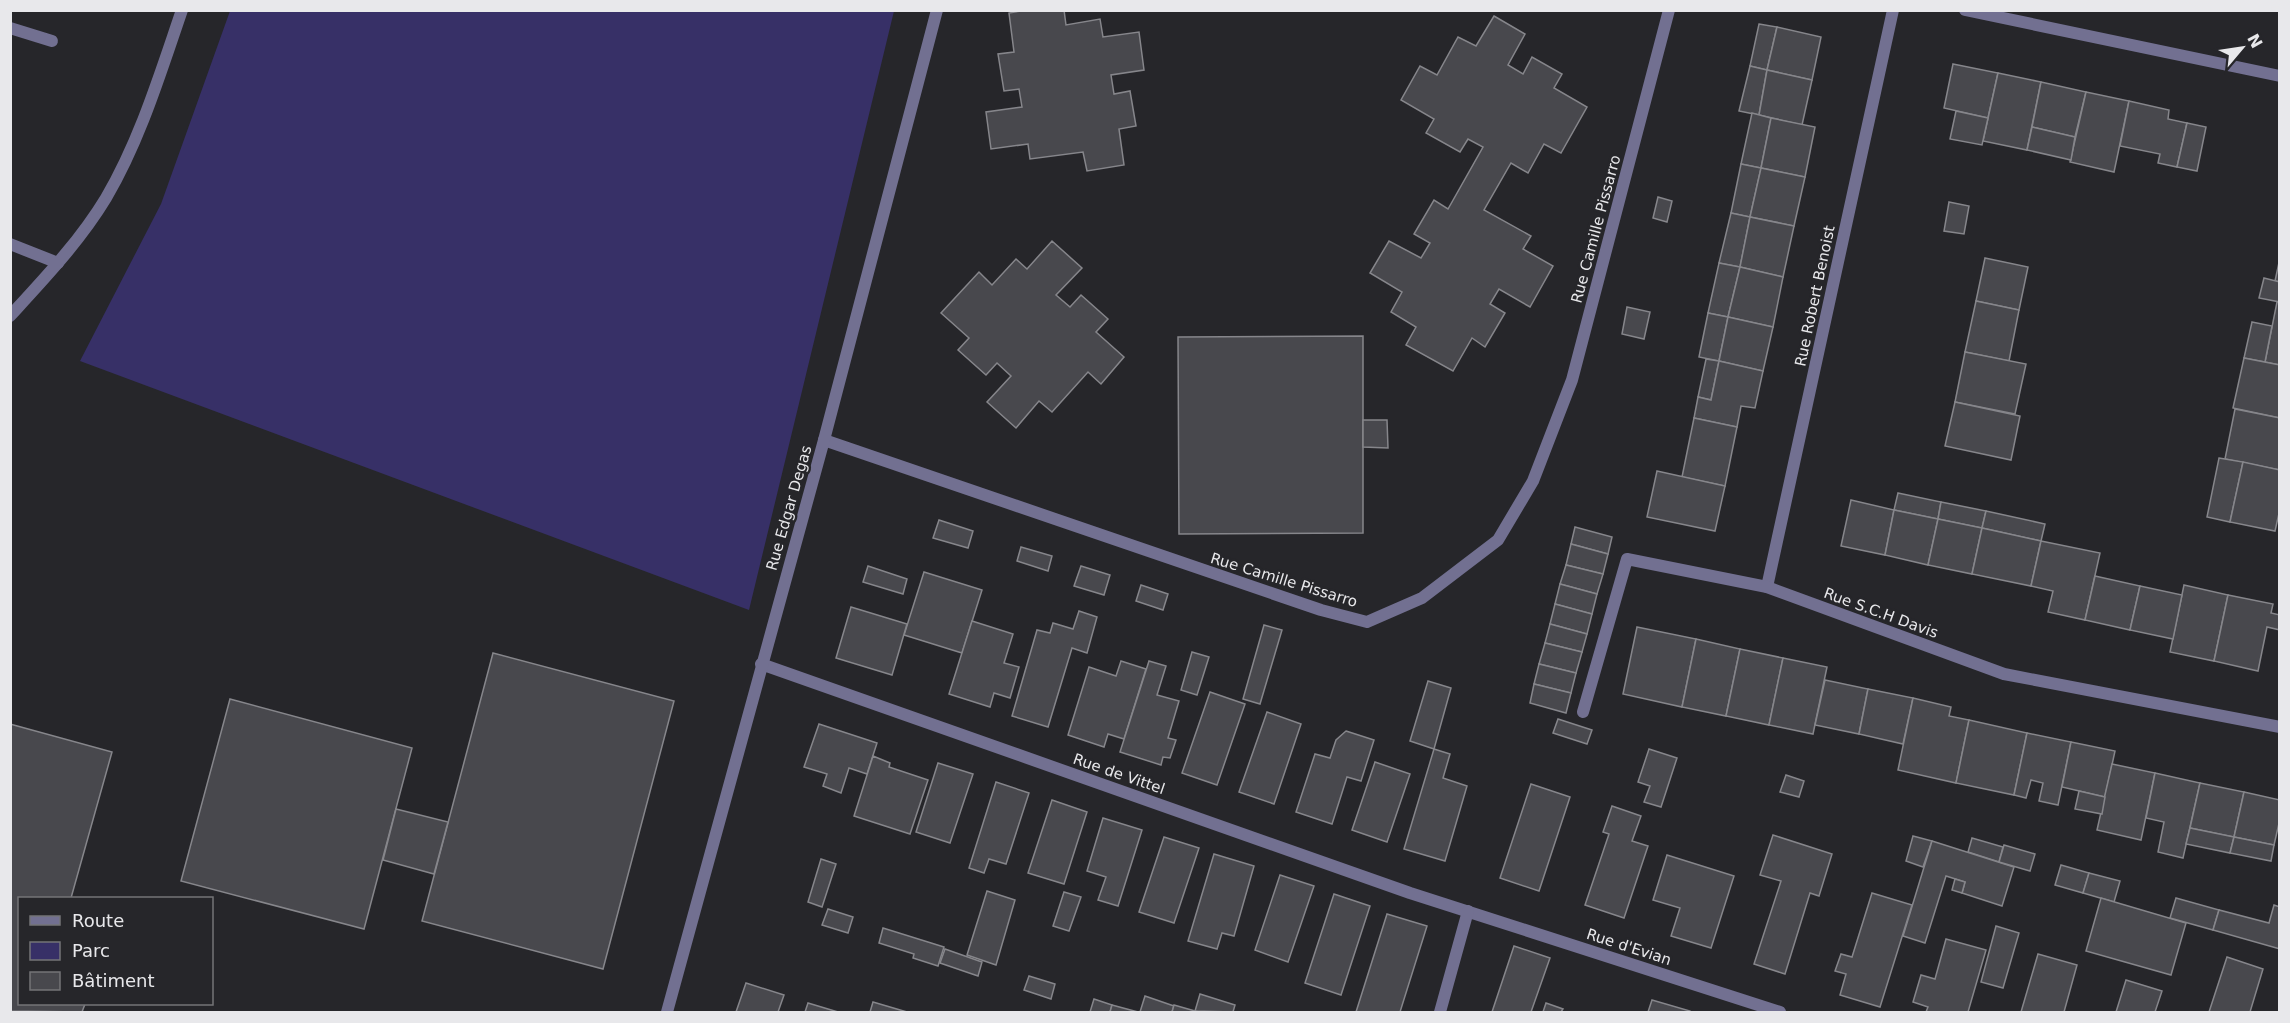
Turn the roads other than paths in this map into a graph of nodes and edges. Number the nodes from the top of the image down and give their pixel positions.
1 (183, 10) edge
2 (937, 10) edge
3 (1669, 10) edge
4 (1893, 10) edge
5 (1965, 10) edge
6 (10, 28) edge
7 (52, 41) dead end
8 (2280, 76) edge
9 (10, 244) edge
10 (58, 263) junction
11 (10, 316) edge
12 (824, 440) junction
13 (1767, 587) junction
14 (761, 664) junction
15 (1583, 712) dead end
16 (2280, 727) edge
17 (1468, 911) junction
18 (667, 1012) edge
19 (1440, 1012) edge
20 (1780, 1012) edge

1 - 10 street
2 - 12 street, Rue Edgar Degas
3 - 12 street, Rue Camille Pissarro
4 - 13 street, Rue Robert Benoist
5 - 8 street
6 - 7 street
9 - 10 street
10 - 11 street
12 - 14 street, Rue Edgar Degas
13 - 15 street, Rue S.C.H Davis
13 - 16 street, Rue S.C.H Davis
14 - 17 street, Rue de Vittel
14 - 18 street, Rue Edgar Degas
17 - 19 street
17 - 20 street, Rue d'Evian

